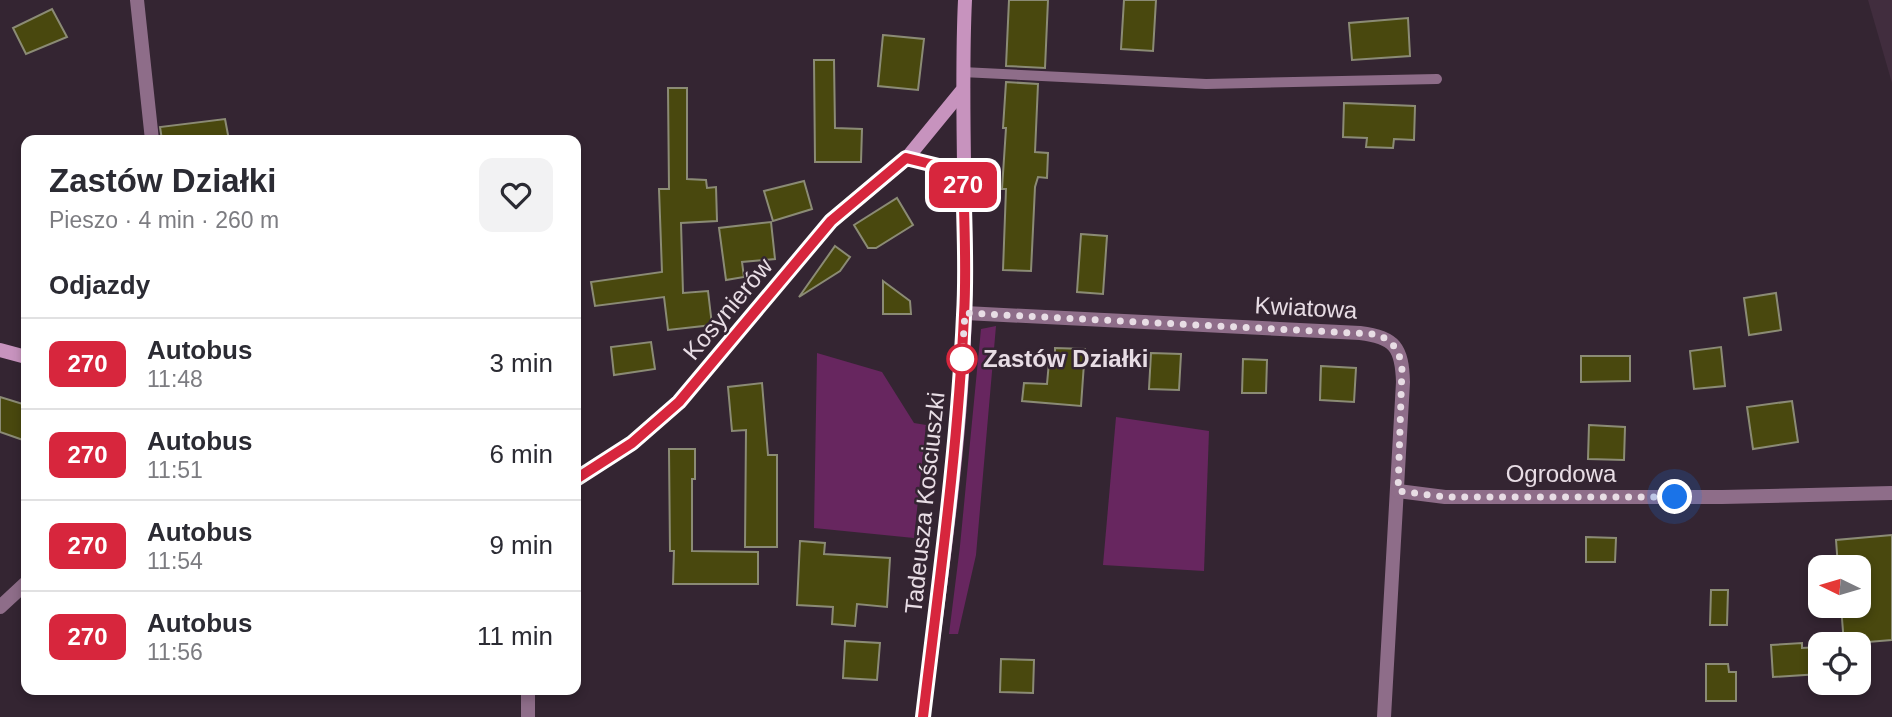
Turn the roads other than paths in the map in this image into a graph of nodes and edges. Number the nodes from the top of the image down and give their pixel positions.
1 (137, 0) edge
2 (965, 0) edge
3 (962, 72) junction
4 (1437, 79) dead end
5 (961, 92) junction
6 (151, 135) edge
7 (906, 158) junction
8 (963, 172) junction
9 (965, 313) junction
10 (0, 349) edge
11 (21, 355) edge
12 (581, 476) edge
13 (1398, 491) junction
14 (1892, 493) edge
15 (21, 588) edge
16 (0, 607) edge
17 (528, 695) edge
18 (528, 717) edge
19 (923, 717) edge
20 (1384, 717) edge

1 - 6 street
2 - 3 street, Tadeusza Kościuszki
3 - 4 lane
3 - 5 street, Tadeusza Kościuszki
5 - 7 street, Kosynierów
5 - 8 street, Tadeusza Kościuszki
7 - 8 street
7 - 12 street, Kosynierów
8 - 9 street, Tadeusza Kościuszki
9 - 13 street, Kwiatowa
9 - 19 street, Tadeusza Kościuszki
10 - 11 street
13 - 14 street, Ogrodowa
13 - 20 street, Kwiatowa
15 - 16 street
17 - 18 street

